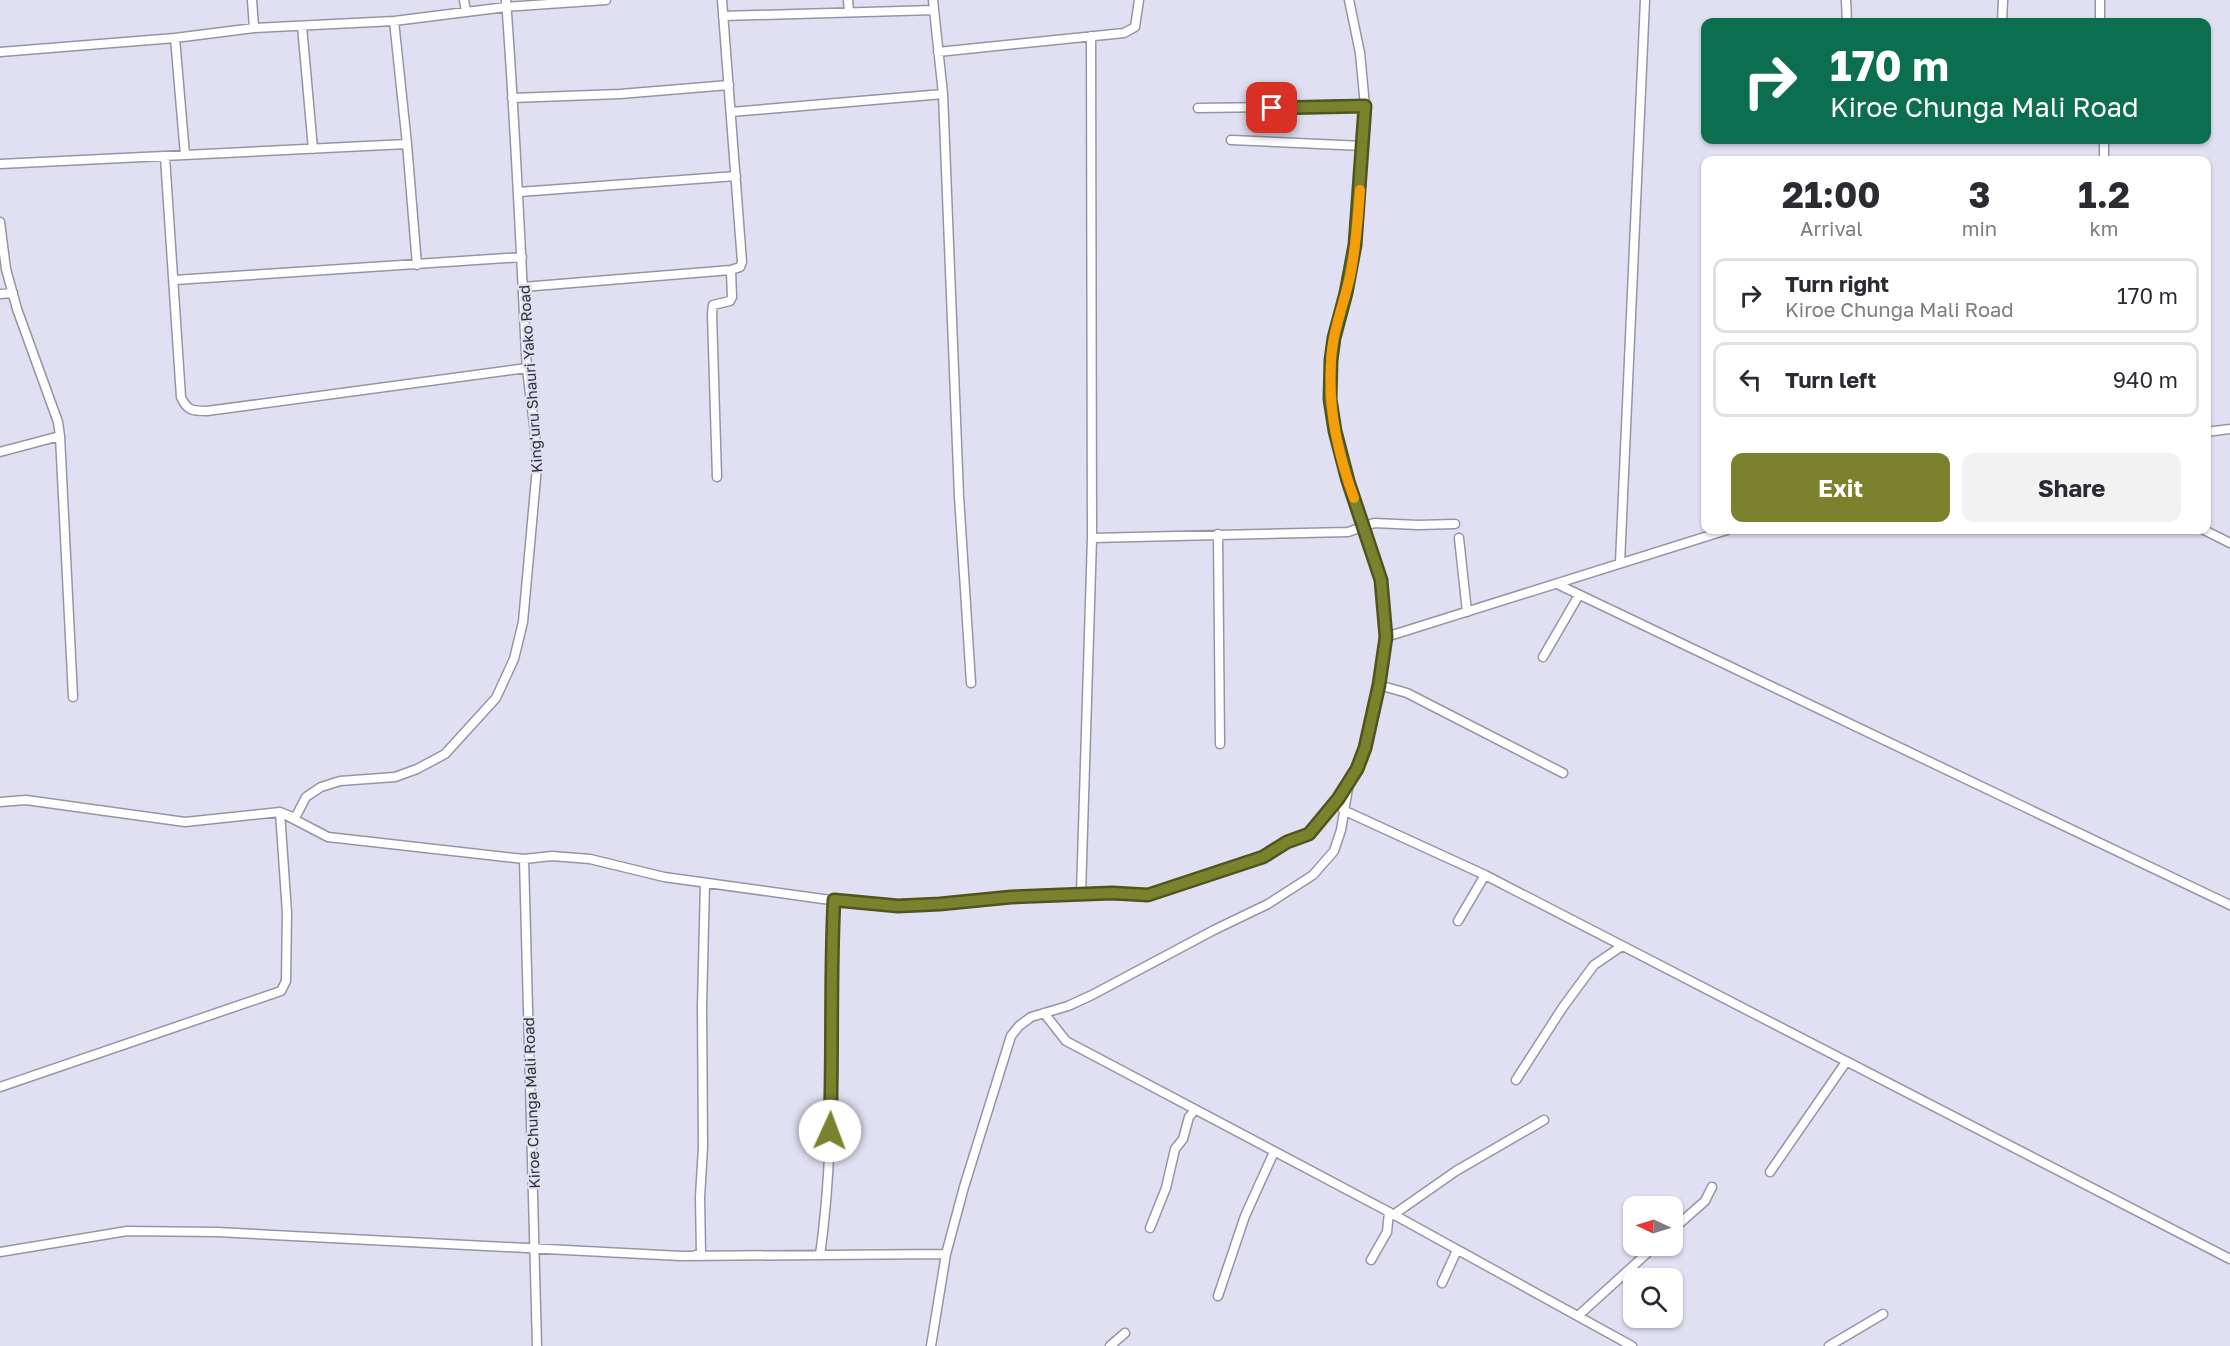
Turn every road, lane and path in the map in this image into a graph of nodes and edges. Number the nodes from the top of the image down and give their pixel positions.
1 (252, 0) edge
2 (465, 0) edge
3 (606, 0) edge
4 (722, 0) edge
5 (848, 0) edge
6 (933, 0) edge
7 (1139, 0) edge
8 (1349, 0) edge
9 (1645, 0) edge
10 (1846, 0) edge
11 (2003, 0) edge
12 (2100, 0) edge
13 (506, 3) edge
14 (934, 10) junction
15 (466, 11) junction
16 (849, 12) junction
17 (723, 16) junction
18 (1847, 18) edge
19 (2002, 18) edge
20 (2100, 18) edge
21 (394, 21) junction
22 (302, 26) junction
23 (255, 28) junction
24 (1091, 36) junction
25 (175, 38) junction
26 (0, 52) edge
27 (939, 52) junction
28 (729, 85) junction
29 (943, 94) junction
30 (512, 98) junction
31 (1365, 106) junction
32 (1198, 108) dead end
33 (731, 112) junction
34 (1231, 140) dead end
35 (407, 144) junction
36 (1363, 146) junction
37 (313, 149) junction
38 (184, 155) junction
39 (165, 157) junction
40 (0, 164) edge
41 (736, 176) junction
42 (519, 192) junction
43 (0, 222) edge
44 (522, 257) junction
45 (417, 265) junction
46 (731, 270) junction
47 (175, 280) junction
48 (523, 287) junction
49 (12, 293) junction
50 (0, 294) edge
51 (527, 368) junction
52 (2230, 429) edge
53 (2211, 431) edge
54 (60, 436) junction
55 (0, 452) edge
56 (717, 477) dead end
57 (1455, 524) dead end
58 (1364, 527) junction
59 (1218, 534) junction
60 (1714, 534) edge
61 (2211, 534) edge
62 (1092, 538) junction
63 (1459, 538) dead end
64 (2230, 543) edge
65 (1620, 563) junction
66 (1557, 584) junction
67 (1579, 595) junction
68 (1467, 612) junction
69 (1386, 637) junction
70 (1543, 657) dead end
71 (972, 683) dead end
72 (1379, 685) junction
73 (74, 697) dead end
74 (1220, 744) dead end
75 (1563, 773) dead end
76 (1350, 779) junction
77 (0, 802) edge
78 (1343, 810) junction
79 (280, 812) junction
80 (524, 859) junction
81 (1485, 875) junction
82 (705, 883) junction
83 (1081, 894) junction
84 (834, 900) junction
85 (2230, 905) edge
86 (1458, 921) dead end
87 (1622, 946) junction
88 (1044, 1014) junction
89 (1846, 1062) junction
90 (1516, 1080) dead end
91 (0, 1087) edge
92 (1195, 1110) junction
93 (1544, 1120) dead end
94 (1274, 1152) junction
95 (1770, 1172) dead end
96 (1713, 1187) dead end
97 (1391, 1214) junction
98 (1683, 1220) edge
99 (1150, 1228) dead end
100 (535, 1248) junction
101 (1457, 1250) junction
102 (0, 1252) edge
103 (946, 1254) junction
104 (820, 1255) junction
105 (693, 1256) junction
106 (1644, 1256) edge
107 (2230, 1259) edge
108 (1371, 1260) dead end
109 (1442, 1283) dead end
110 (1218, 1296) dead end
111 (1883, 1314) dead end
112 (1578, 1316) junction
113 (1125, 1333) dead end
114 (537, 1346) edge
115 (931, 1346) edge
116 (1110, 1346) edge
117 (1632, 1346) edge
118 (1829, 1346) edge

1 - 23 street
2 - 15 street
3 - 13 street
4 - 17 street
5 - 16 street
6 - 14 street
7 - 24 street
8 - 31 street
9 - 65 street
10 - 18 street
11 - 19 street
12 - 20 street
13 - 15 street
13 - 30 street, King'uru Shauri Yako Road
14 - 16 street
14 - 27 street
15 - 21 street
16 - 17 street
17 - 28 street
21 - 22 street
21 - 35 street
22 - 23 street
22 - 37 street
23 - 25 street
24 - 27 street
24 - 62 street
25 - 26 street
25 - 38 street
27 - 29 street
28 - 30 street
28 - 33 street
29 - 33 street
29 - 71 street
30 - 42 street, King'uru Shauri Yako Road
31 - 32 street
31 - 36 street
33 - 41 street
34 - 36 street
35 - 37 street
35 - 45 street
36 - 58 street
37 - 38 street
38 - 39 street
39 - 40 street
39 - 47 street
41 - 42 street
41 - 46 street
42 - 44 street, King'uru Shauri Yako Road
43 - 49 street
44 - 45 street
44 - 48 street, King'uru Shauri Yako Road
45 - 47 street
46 - 48 street
46 - 56 street
47 - 51 street
48 - 51 street, King'uru Shauri Yako Road
49 - 50 street
49 - 54 street
51 - 79 street, King'uru Shauri Yako Road
52 - 53 street
54 - 55 street
54 - 73 street
57 - 58 street
58 - 59 street
58 - 69 street
59 - 62 street
59 - 74 street
60 - 65 street
61 - 64 street
62 - 83 street
63 - 68 street
65 - 66 street
66 - 67 street
66 - 68 street
67 - 70 street
67 - 85 street
68 - 69 street
69 - 72 street
72 - 75 street
72 - 76 street
76 - 78 street
76 - 83 street
77 - 79 street
78 - 81 street
78 - 88 street
79 - 80 street
79 - 91 street
80 - 82 street
80 - 100 street, Kiroe Chunga Mali Road
81 - 86 street
81 - 87 street
82 - 84 street
82 - 105 street
83 - 84 street
84 - 104 street
87 - 89 street
87 - 90 street
88 - 92 street
88 - 103 street
89 - 95 street
89 - 107 street
92 - 94 street
92 - 99 street
93 - 97 street
94 - 97 street
94 - 110 street
96 - 98 street
97 - 101 street
97 - 108 street
100 - 102 street
100 - 105 street
100 - 114 street, Kiroe Chunga Mali Road
101 - 109 street
101 - 112 street
103 - 104 street
103 - 115 street
104 - 105 street
106 - 112 street
111 - 118 street
112 - 117 street
113 - 116 street

